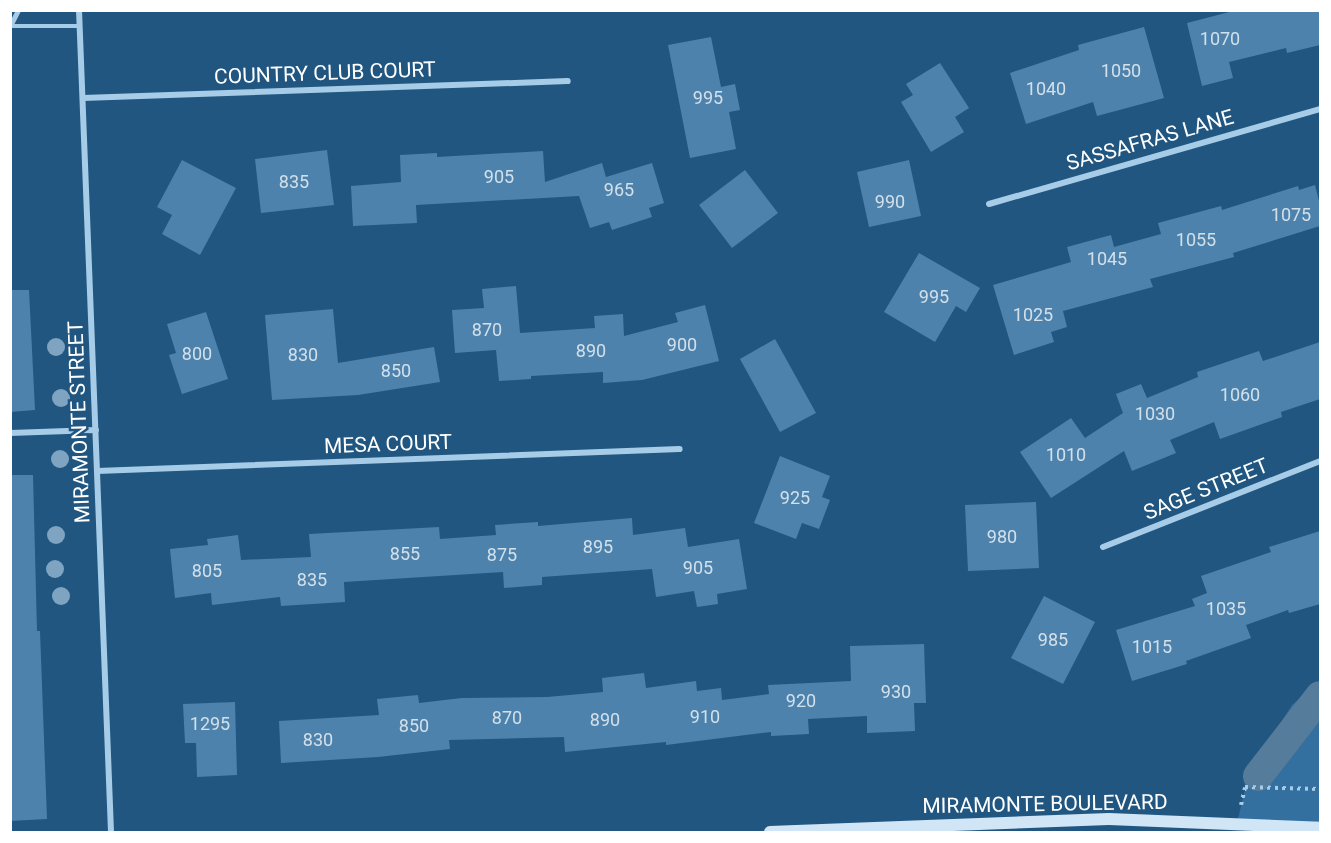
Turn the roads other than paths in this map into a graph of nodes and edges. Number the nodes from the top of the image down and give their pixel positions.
1 (18, 10) edge
2 (79, 10) edge
3 (10, 26) edge
4 (80, 26) junction
5 (568, 81) dead end
6 (83, 98) junction
7 (1320, 109) edge
8 (989, 204) dead end
9 (96, 430) junction
10 (10, 433) edge
11 (680, 449) dead end
12 (1320, 461) edge
13 (97, 471) junction
14 (1103, 547) dead end
15 (1320, 828) edge
16 (832, 831) edge
17 (111, 832) edge
18 (770, 832) edge

1 - 3 lane
2 - 4 street, MIRAMONTE STREET
3 - 4 lane
4 - 6 street, MIRAMONTE STREET
5 - 6 street, COUNTRY CLUB COURT
6 - 9 street, MIRAMONTE STREET
7 - 8 street, SASSAFRAS LANE
9 - 10 street
9 - 13 street, MIRAMONTE STREET
11 - 13 street, MESA COURT
12 - 14 street, SAGE STREET
13 - 17 street, MIRAMONTE STREET
15 - 16 street, MIRAMONTE BOULEVARD
16 - 18 street, MIRAMONTE BOULEVARD

